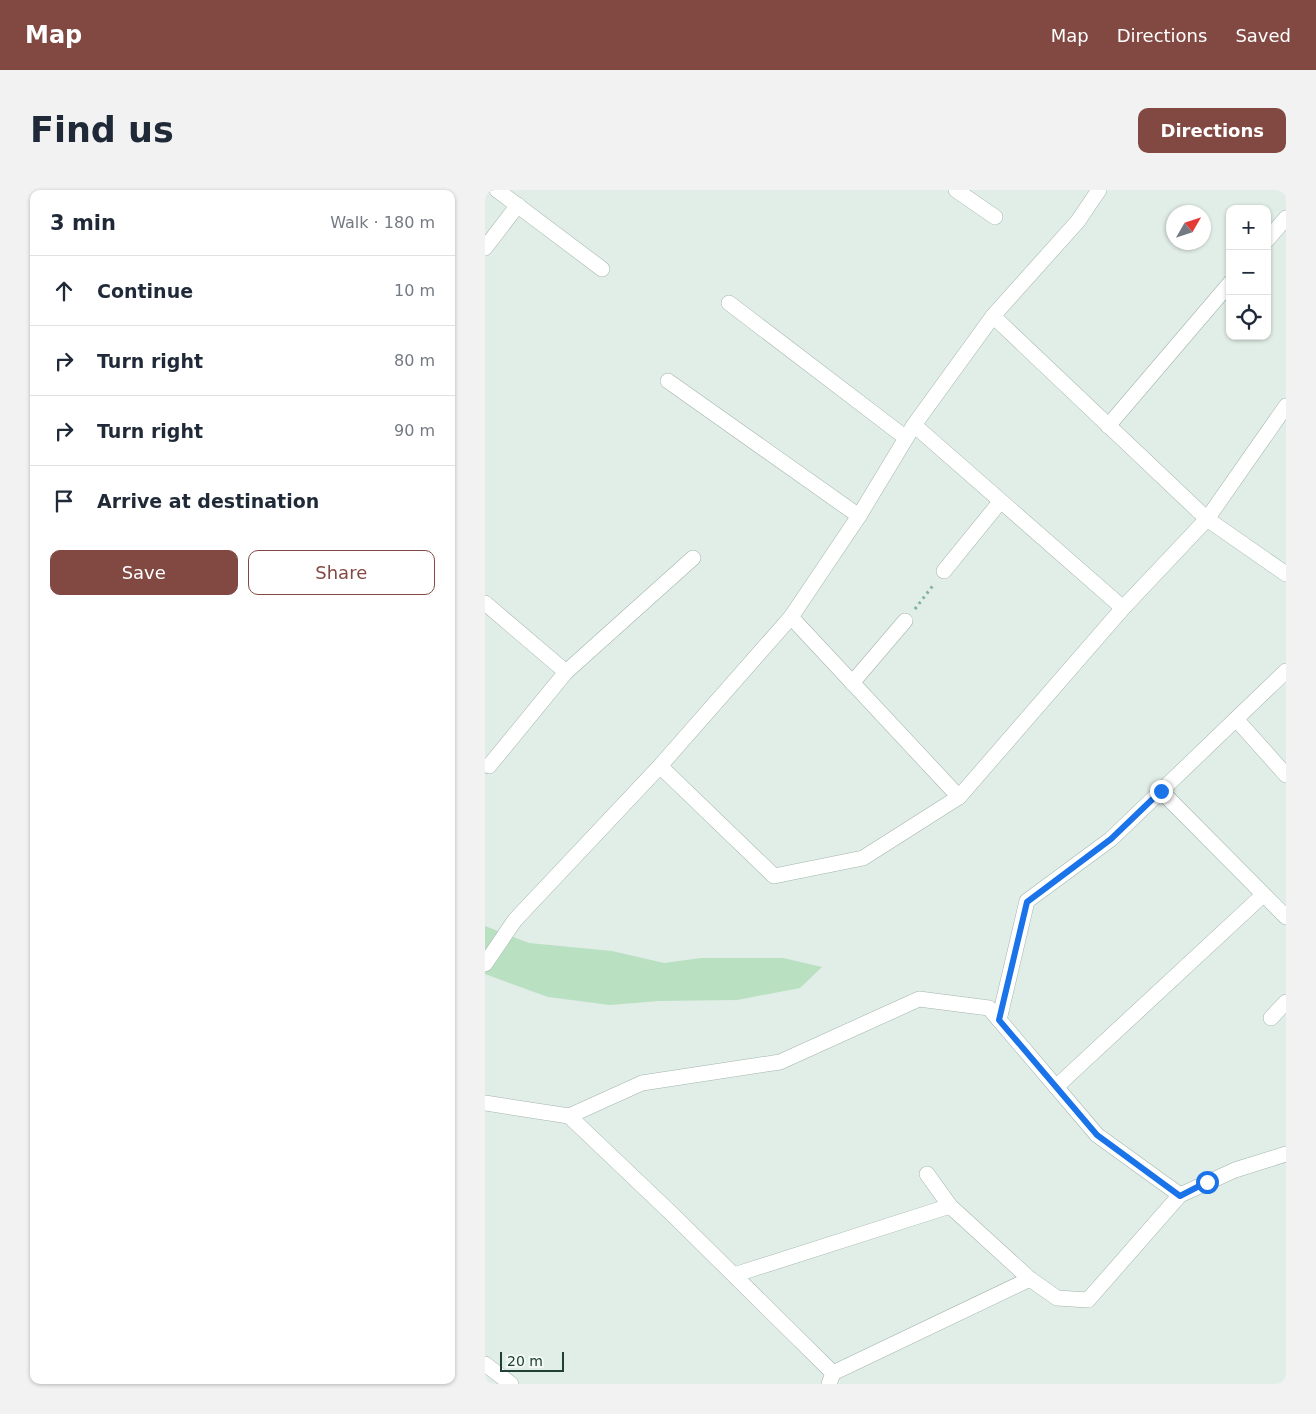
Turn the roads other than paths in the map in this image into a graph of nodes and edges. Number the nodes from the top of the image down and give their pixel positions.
1 (497, 190) edge
2 (956, 190) edge
3 (1099, 190) edge
4 (517, 205) junction
5 (995, 217) dead end
6 (1286, 218) edge
7 (1271, 235) edge
8 (485, 248) edge
9 (602, 269) dead end
10 (1226, 288) edge
11 (729, 303) dead end
12 (993, 316) junction
13 (668, 380) dead end
14 (1286, 407) edge
15 (914, 425) junction
16 (1108, 426) junction
17 (905, 438) junction
18 (1000, 502) junction
19 (859, 516) junction
20 (1207, 519) junction
21 (693, 558) dead end
22 (945, 570) road end
23 (1286, 574) edge
24 (485, 604) edge
25 (1123, 608) junction
26 (791, 617) junction
27 (905, 621) road end
28 (1286, 671) edge
29 (566, 672) junction
30 (852, 683) junction
31 (1236, 719) junction
32 (489, 766) dead end
33 (660, 766) junction
34 (1286, 774) edge
35 (1161, 791) junction
36 (959, 797) junction
37 (1263, 895) junction
38 (1286, 918) edge
39 (485, 964) edge
40 (1286, 1002) edge
41 (1271, 1018) dead end
42 (999, 1020) junction
43 (1056, 1087) junction
44 (485, 1102) edge
45 (569, 1116) junction
46 (1286, 1154) edge
47 (927, 1174) dead end
48 (1180, 1196) junction
49 (950, 1206) junction
50 (733, 1275) junction
51 (1030, 1279) junction
52 (485, 1364) edge
53 (831, 1379) edge
54 (511, 1384) edge

1 - 4 street
2 - 5 street
3 - 12 street
4 - 8 street
4 - 9 street
6 - 7 street
10 - 16 street
11 - 17 street
12 - 15 street
12 - 16 street
13 - 19 street
14 - 20 street
15 - 17 street
15 - 18 street
16 - 20 street
17 - 19 street
18 - 22 street
18 - 25 street
19 - 26 street
20 - 23 street
20 - 25 street
21 - 29 street
24 - 29 street
25 - 36 street
26 - 30 street
26 - 33 street
27 - 30 street
28 - 31 street
29 - 32 street
30 - 36 street
31 - 34 street
31 - 35 street
33 - 36 street
33 - 39 street
35 - 37 street
35 - 42 street
37 - 38 street
37 - 43 street
40 - 41 street
42 - 43 street
42 - 45 street
43 - 48 street
44 - 45 street
45 - 50 street
46 - 48 street
47 - 49 street
48 - 51 street
49 - 50 street
49 - 51 street
50 - 53 street
51 - 53 street
52 - 54 street

